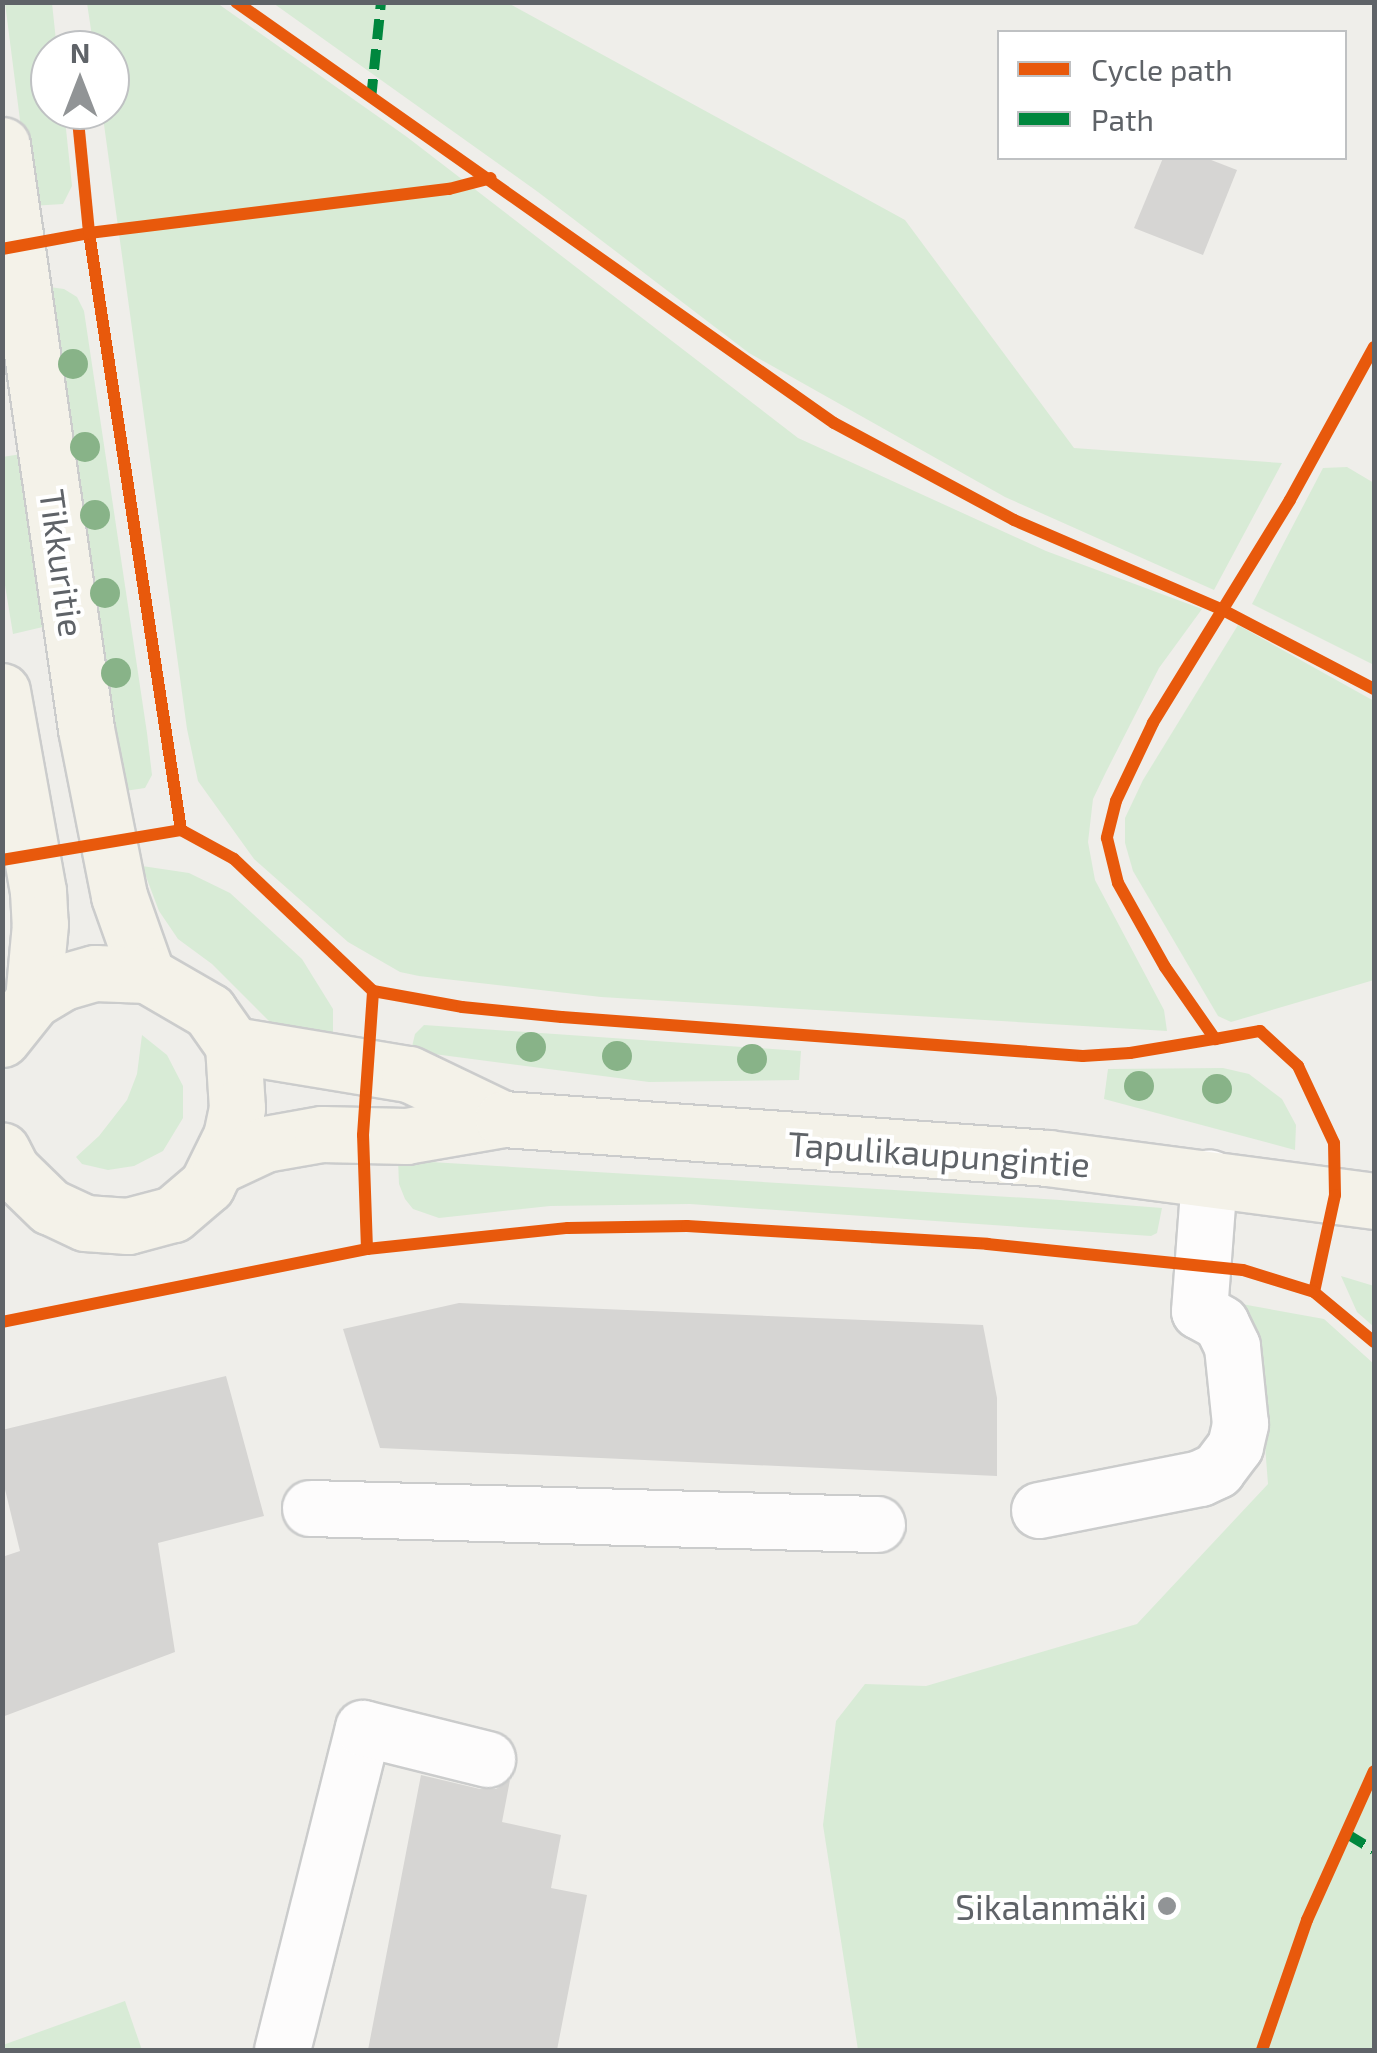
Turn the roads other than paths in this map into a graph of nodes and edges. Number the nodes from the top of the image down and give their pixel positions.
1 (2, 145) edge
2 (2, 691) edge
3 (147, 975) junction
4 (18, 1020) edge
5 (232, 1046) junction
6 (503, 1119) junction
7 (2, 1150) edge
8 (220, 1165) junction
9 (1210, 1177) junction
10 (18, 1197) edge
11 (1374, 1201) edge
12 (310, 1508) dead end
13 (1038, 1510) dead end
14 (877, 1524) dead end
15 (487, 1759) dead end
16 (282, 2050) edge

1 - 3 main road, Tikkuritie
2 - 4 main road
3 - 4 main road
3 - 5 main road
5 - 6 main road, Tapulikaupungintie
5 - 8 main road
6 - 8 main road, Tapulikaupungintie
6 - 9 main road, Tapulikaupungintie
7 - 10 main road
8 - 10 main road
9 - 11 main road, Tapulikaupungintie
9 - 13 lane
12 - 14 lane
15 - 16 lane

